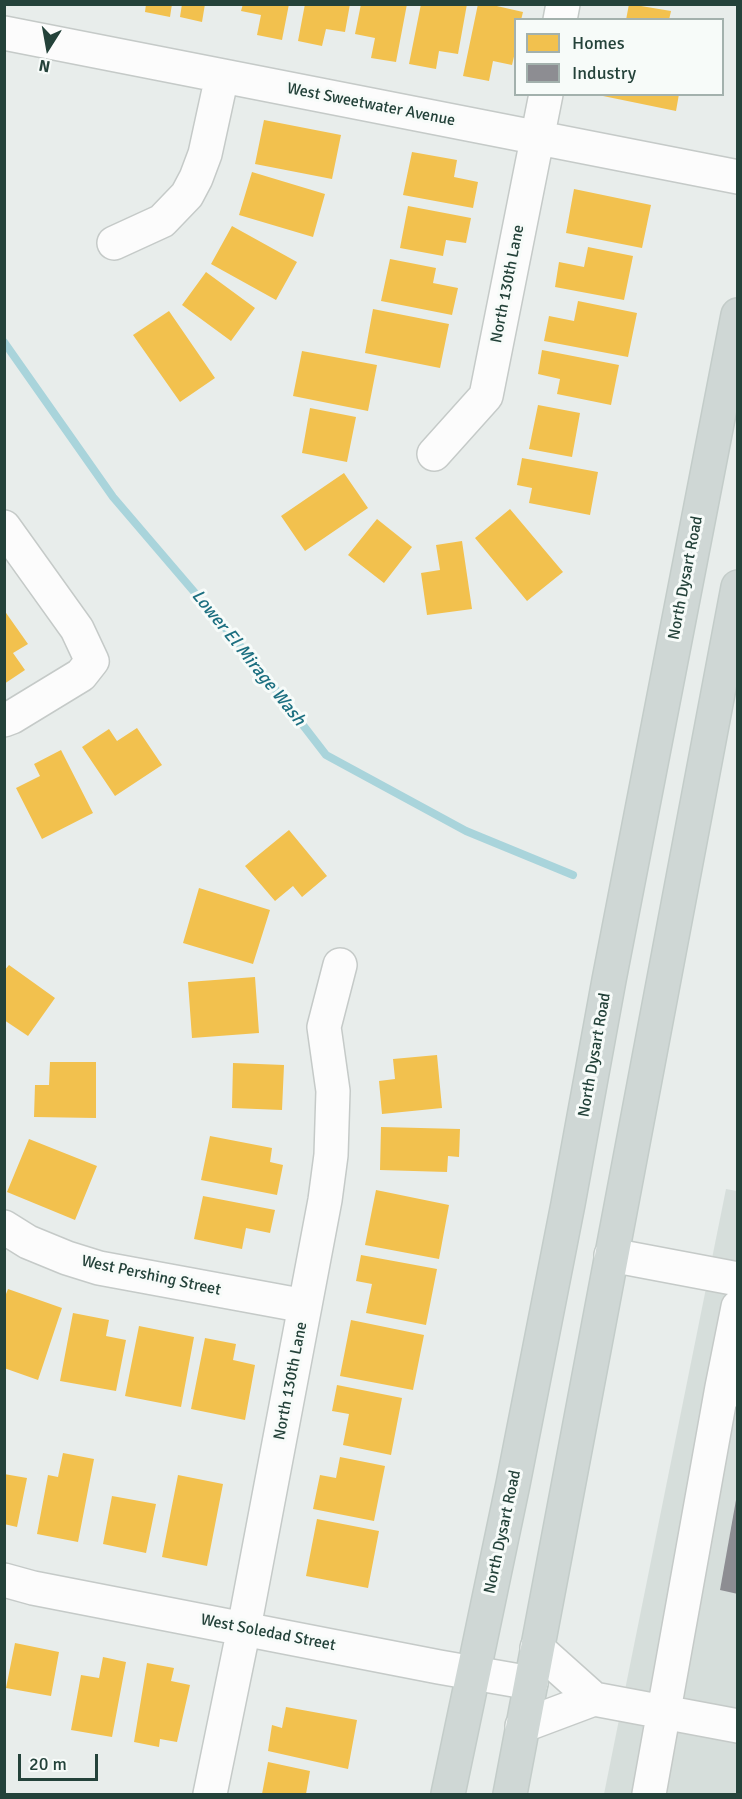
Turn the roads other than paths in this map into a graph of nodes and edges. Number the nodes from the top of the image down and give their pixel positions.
1 (4, 33) edge
2 (222, 76) junction
3 (546, 96) edge
4 (537, 137) junction
5 (738, 177) edge
6 (114, 243) dead end
7 (738, 315) edge
8 (434, 454) dead end
9 (4, 526) edge
10 (738, 587) edge
11 (4, 720) edge
12 (340, 965) dead end
13 (4, 1227) edge
14 (611, 1255) junction
15 (738, 1279) edge
16 (305, 1306) junction
17 (738, 1307) edge
18 (730, 1388) edge
19 (4, 1580) edge
20 (244, 1628) junction
21 (537, 1648) junction
22 (474, 1672) junction
23 (531, 1683) junction
24 (594, 1699) junction
25 (663, 1712) junction
26 (522, 1726) junction
27 (738, 1726) edge
28 (210, 1794) edge
29 (448, 1794) edge
30 (510, 1794) edge
31 (649, 1794) edge

1 - 2 street, West Sweetwater Avenue
2 - 4 street, West Sweetwater Avenue
2 - 6 street
3 - 4 street, North 130th Lane
4 - 5 street, West Sweetwater Avenue
4 - 8 street, North 130th Lane
7 - 22 main road, North Dysart Road
9 - 11 street
10 - 14 main road
12 - 16 street, North 130th Lane
13 - 16 street, West Pershing Street
14 - 15 street
14 - 21 main road
16 - 20 street, North 130th Lane
17 - 18 street
18 - 25 street
19 - 20 street, West Soledad Street
20 - 22 street, West Soledad Street
20 - 28 street, North 130th Lane
21 - 23 main road
21 - 24 street
22 - 23 street, West Soledad Street
22 - 29 main road, North Dysart Road
23 - 26 main road
24 - 25 street
24 - 26 street
25 - 27 street
25 - 31 street
26 - 30 main road

